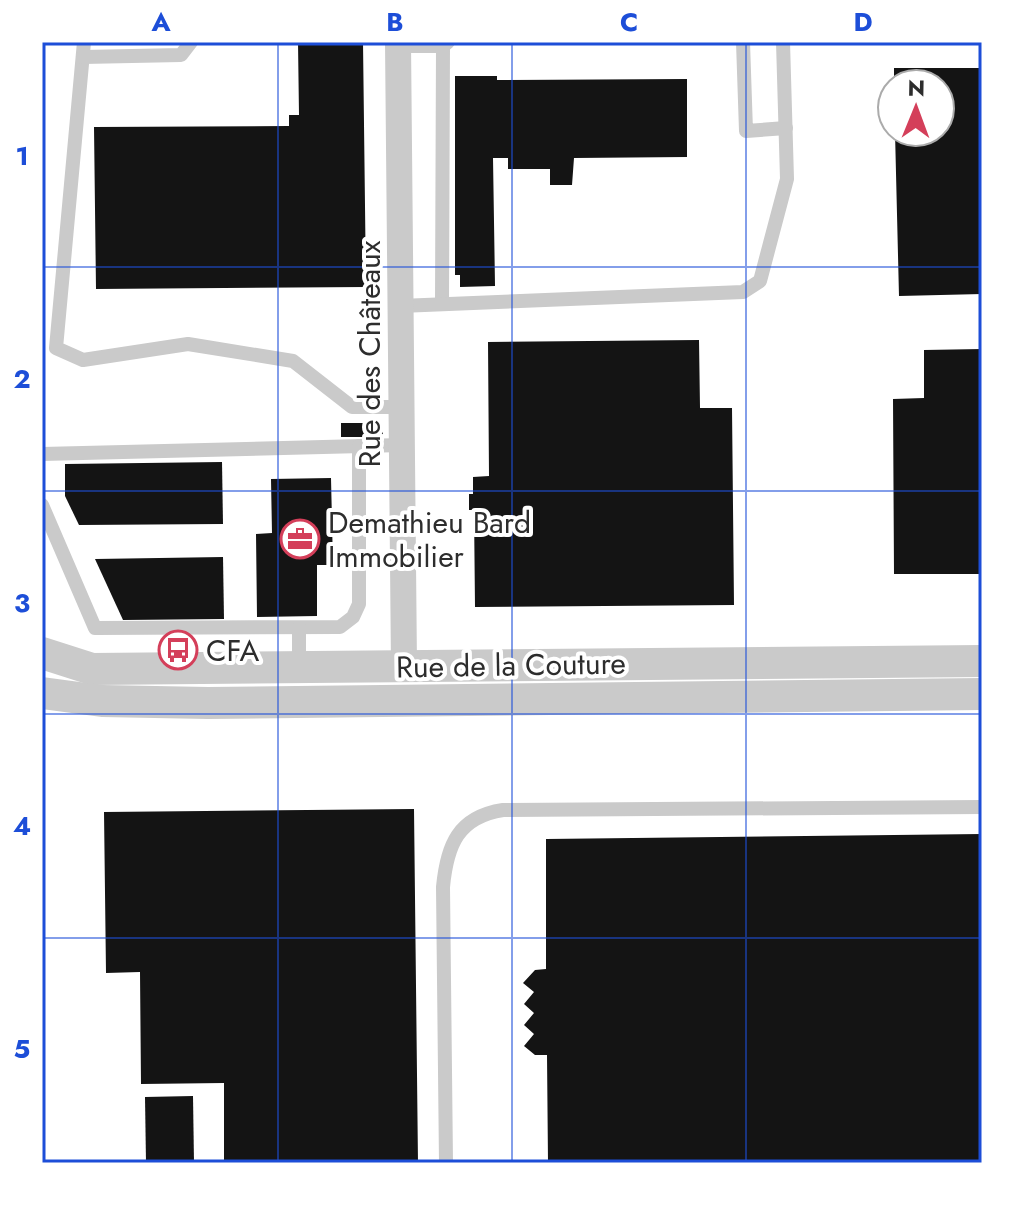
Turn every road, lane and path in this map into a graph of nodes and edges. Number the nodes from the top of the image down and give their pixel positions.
1 (191, 42) edge
2 (743, 42) edge
3 (783, 42) edge
4 (398, 44) edge
5 (446, 44) edge
6 (83, 49) edge
7 (786, 128) junction
8 (442, 304) junction
9 (400, 306) junction
10 (401, 407) junction
11 (402, 445) junction
12 (359, 446) junction
13 (42, 454) edge
14 (42, 505) edge
15 (299, 628) junction
16 (42, 653) edge
17 (982, 661) edge
18 (404, 666) junction
19 (299, 667) junction
20 (42, 693) edge
21 (982, 694) edge
22 (982, 807) edge
23 (446, 1163) edge

1 - 6 lane
2 - 7 lane
3 - 7 lane
4 - 5 lane
4 - 9 street, Rue des Châteaux
5 - 8 lane
6 - 10 lane
7 - 8 lane
8 - 9 lane
9 - 10 street, Rue des Châteaux
10 - 11 street, Rue des Châteaux
11 - 12 lane
11 - 18 street, Rue des Châteaux
12 - 13 lane
12 - 15 lane
14 - 15 lane
15 - 19 lane
16 - 19 street, Rue de la Couture
17 - 18 street, Rue de la Couture
18 - 19 street, Rue de la Couture
20 - 21 street, Rue de la Couture
22 - 23 lane

